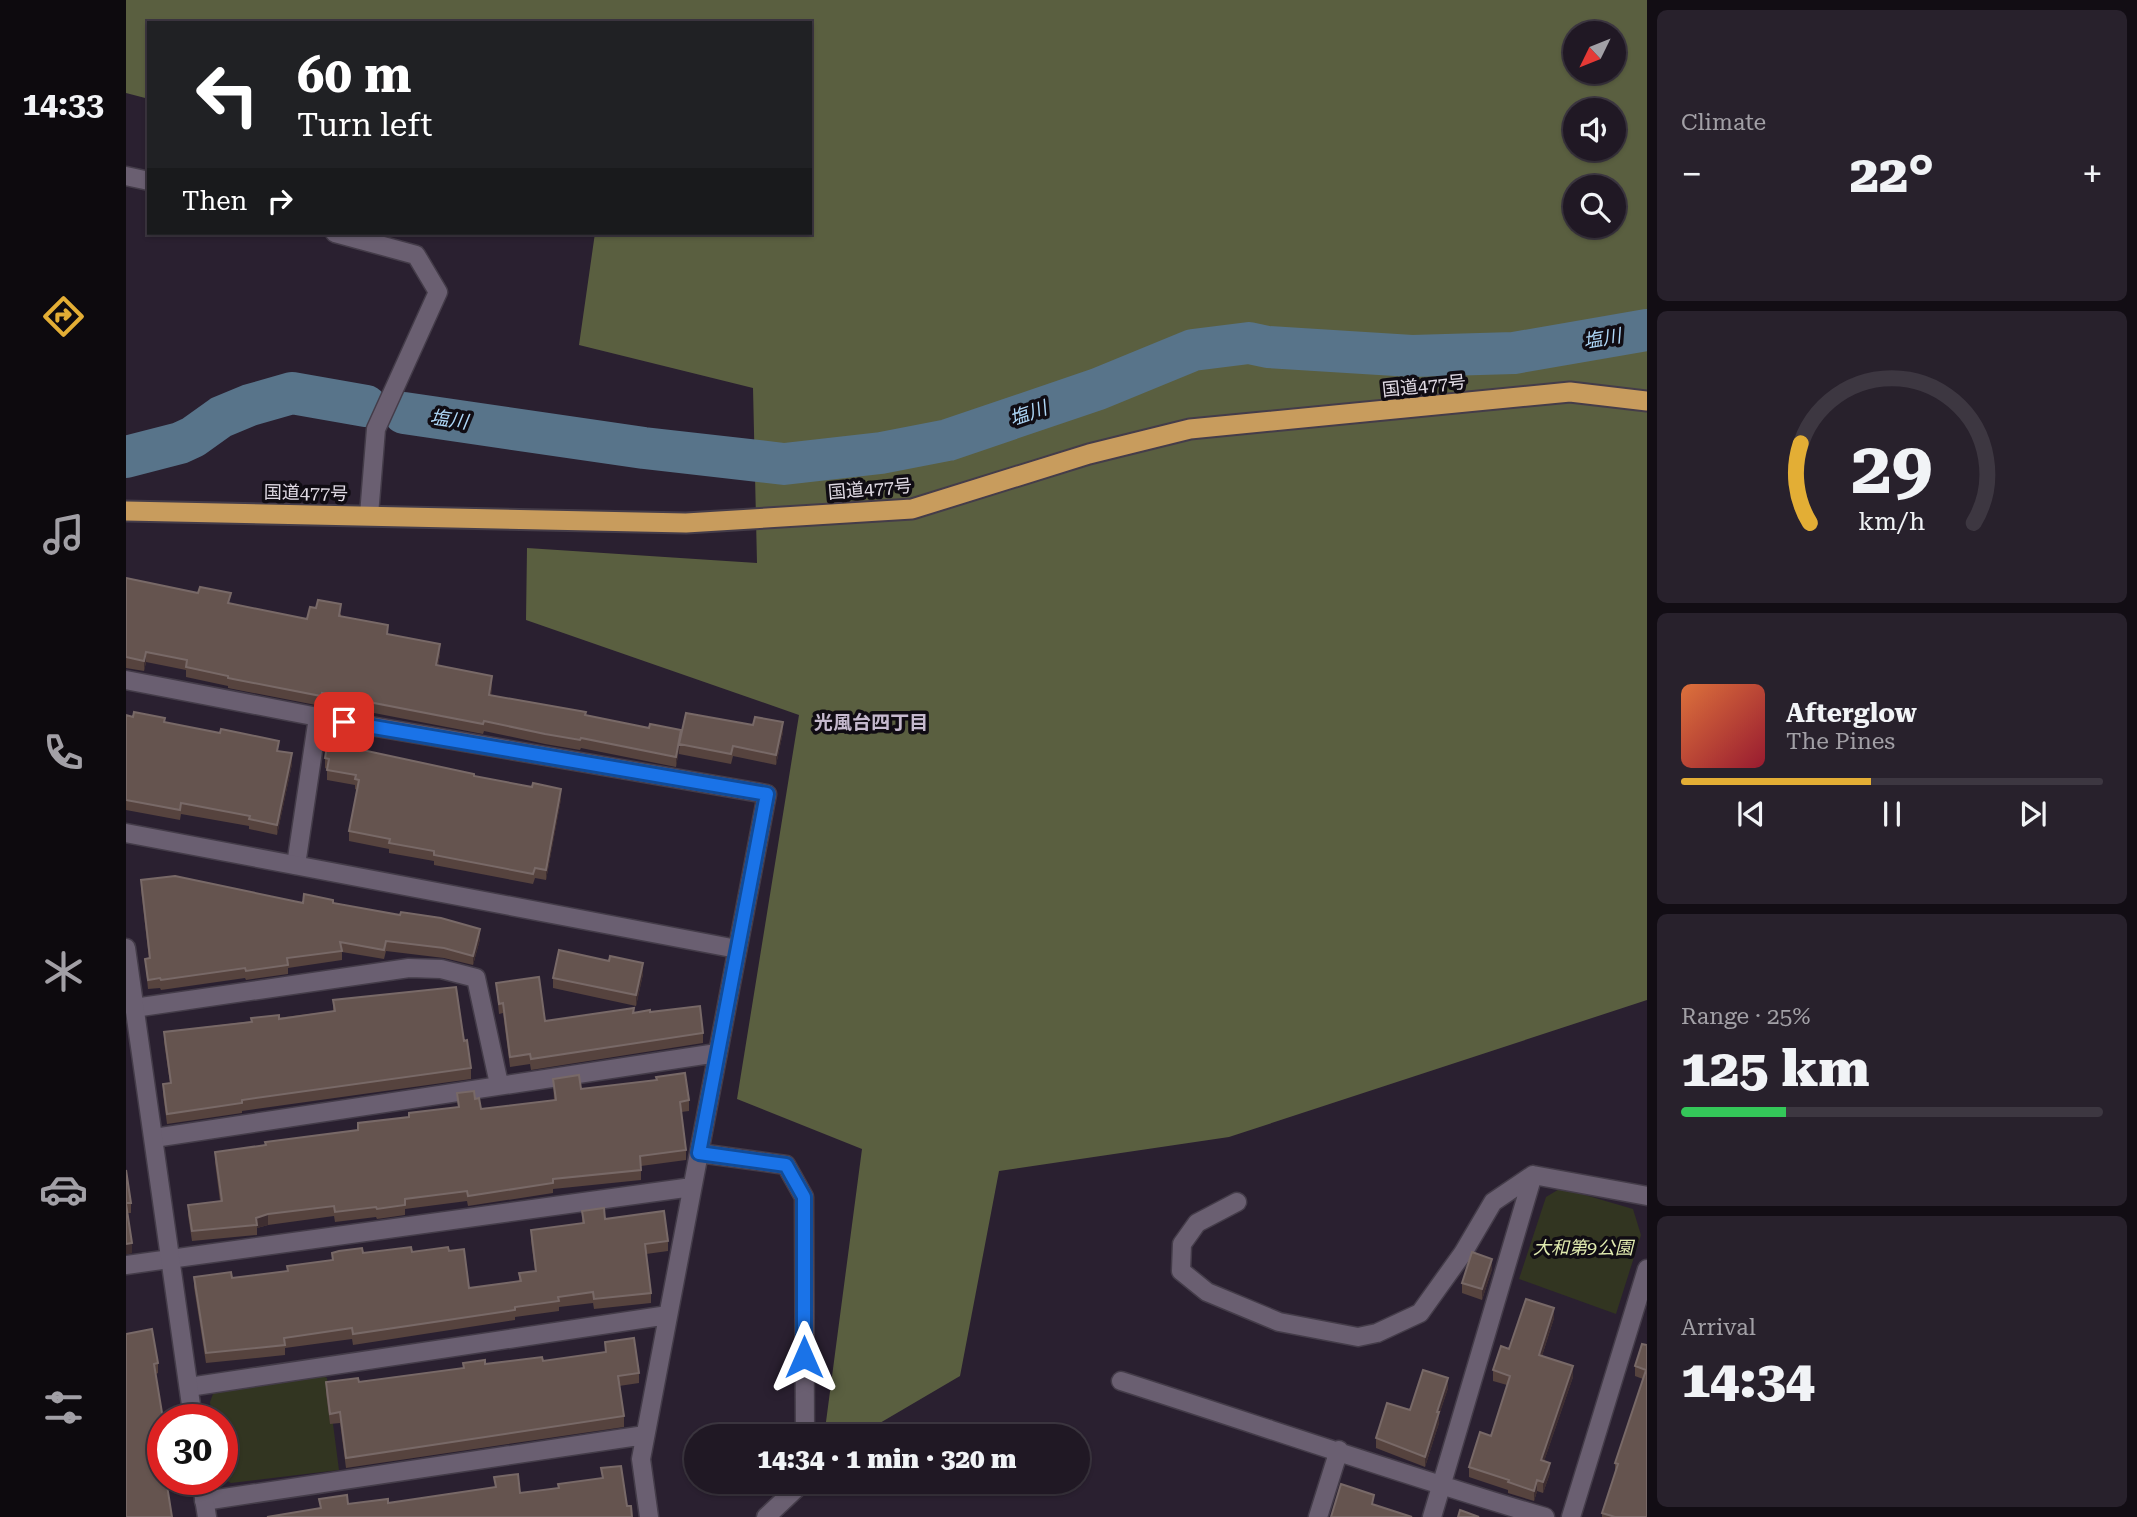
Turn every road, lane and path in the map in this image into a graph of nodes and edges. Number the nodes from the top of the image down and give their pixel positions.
1 (126, 176) edge
2 (147, 181) edge
3 (342, 235) edge
4 (1647, 401) edge
5 (126, 511) edge
6 (369, 515) junction
7 (126, 680) edge
8 (318, 717) junction
9 (126, 833) edge
10 (296, 865) junction
11 (126, 948) edge
12 (737, 949) junction
13 (130, 1008) edge
14 (717, 1053) junction
15 (499, 1084) junction
16 (154, 1138) junction
17 (699, 1153) junction
18 (1533, 1175) junction
19 (692, 1187) junction
20 (1647, 1196) edge
21 (1237, 1202) dead end
22 (171, 1258) junction
23 (126, 1265) edge
24 (1647, 1269) edge
25 (668, 1315) junction
26 (1121, 1381) dead end
27 (189, 1387) junction
28 (191, 1404) edge
29 (805, 1424) edge
30 (645, 1435) junction
31 (1339, 1450) junction
32 (1442, 1486) junction
33 (790, 1494) edge
34 (206, 1509) edge
35 (649, 1517) edge
36 (766, 1517) edge
37 (1318, 1517) edge
38 (1432, 1517) edge
39 (1545, 1517) edge
40 (1571, 1517) edge

1 - 2 street
3 - 6 street
4 - 6 highway, 国道477号
5 - 6 highway, 国道477号
7 - 8 street
8 - 10 street
8 - 12 street
9 - 10 street
10 - 12 street
11 - 13 street
12 - 14 street
13 - 15 street
13 - 16 street
14 - 15 street
14 - 17 street
15 - 16 street
16 - 22 street
17 - 19 street
17 - 29 street
18 - 20 street
18 - 21 street
18 - 32 street
19 - 22 street
19 - 25 street
22 - 23 street
22 - 27 street
24 - 40 street
25 - 27 street
25 - 30 street
26 - 31 street
27 - 28 street
30 - 34 street
30 - 35 street
31 - 32 street
31 - 37 street
32 - 38 street
32 - 39 street
33 - 36 street

